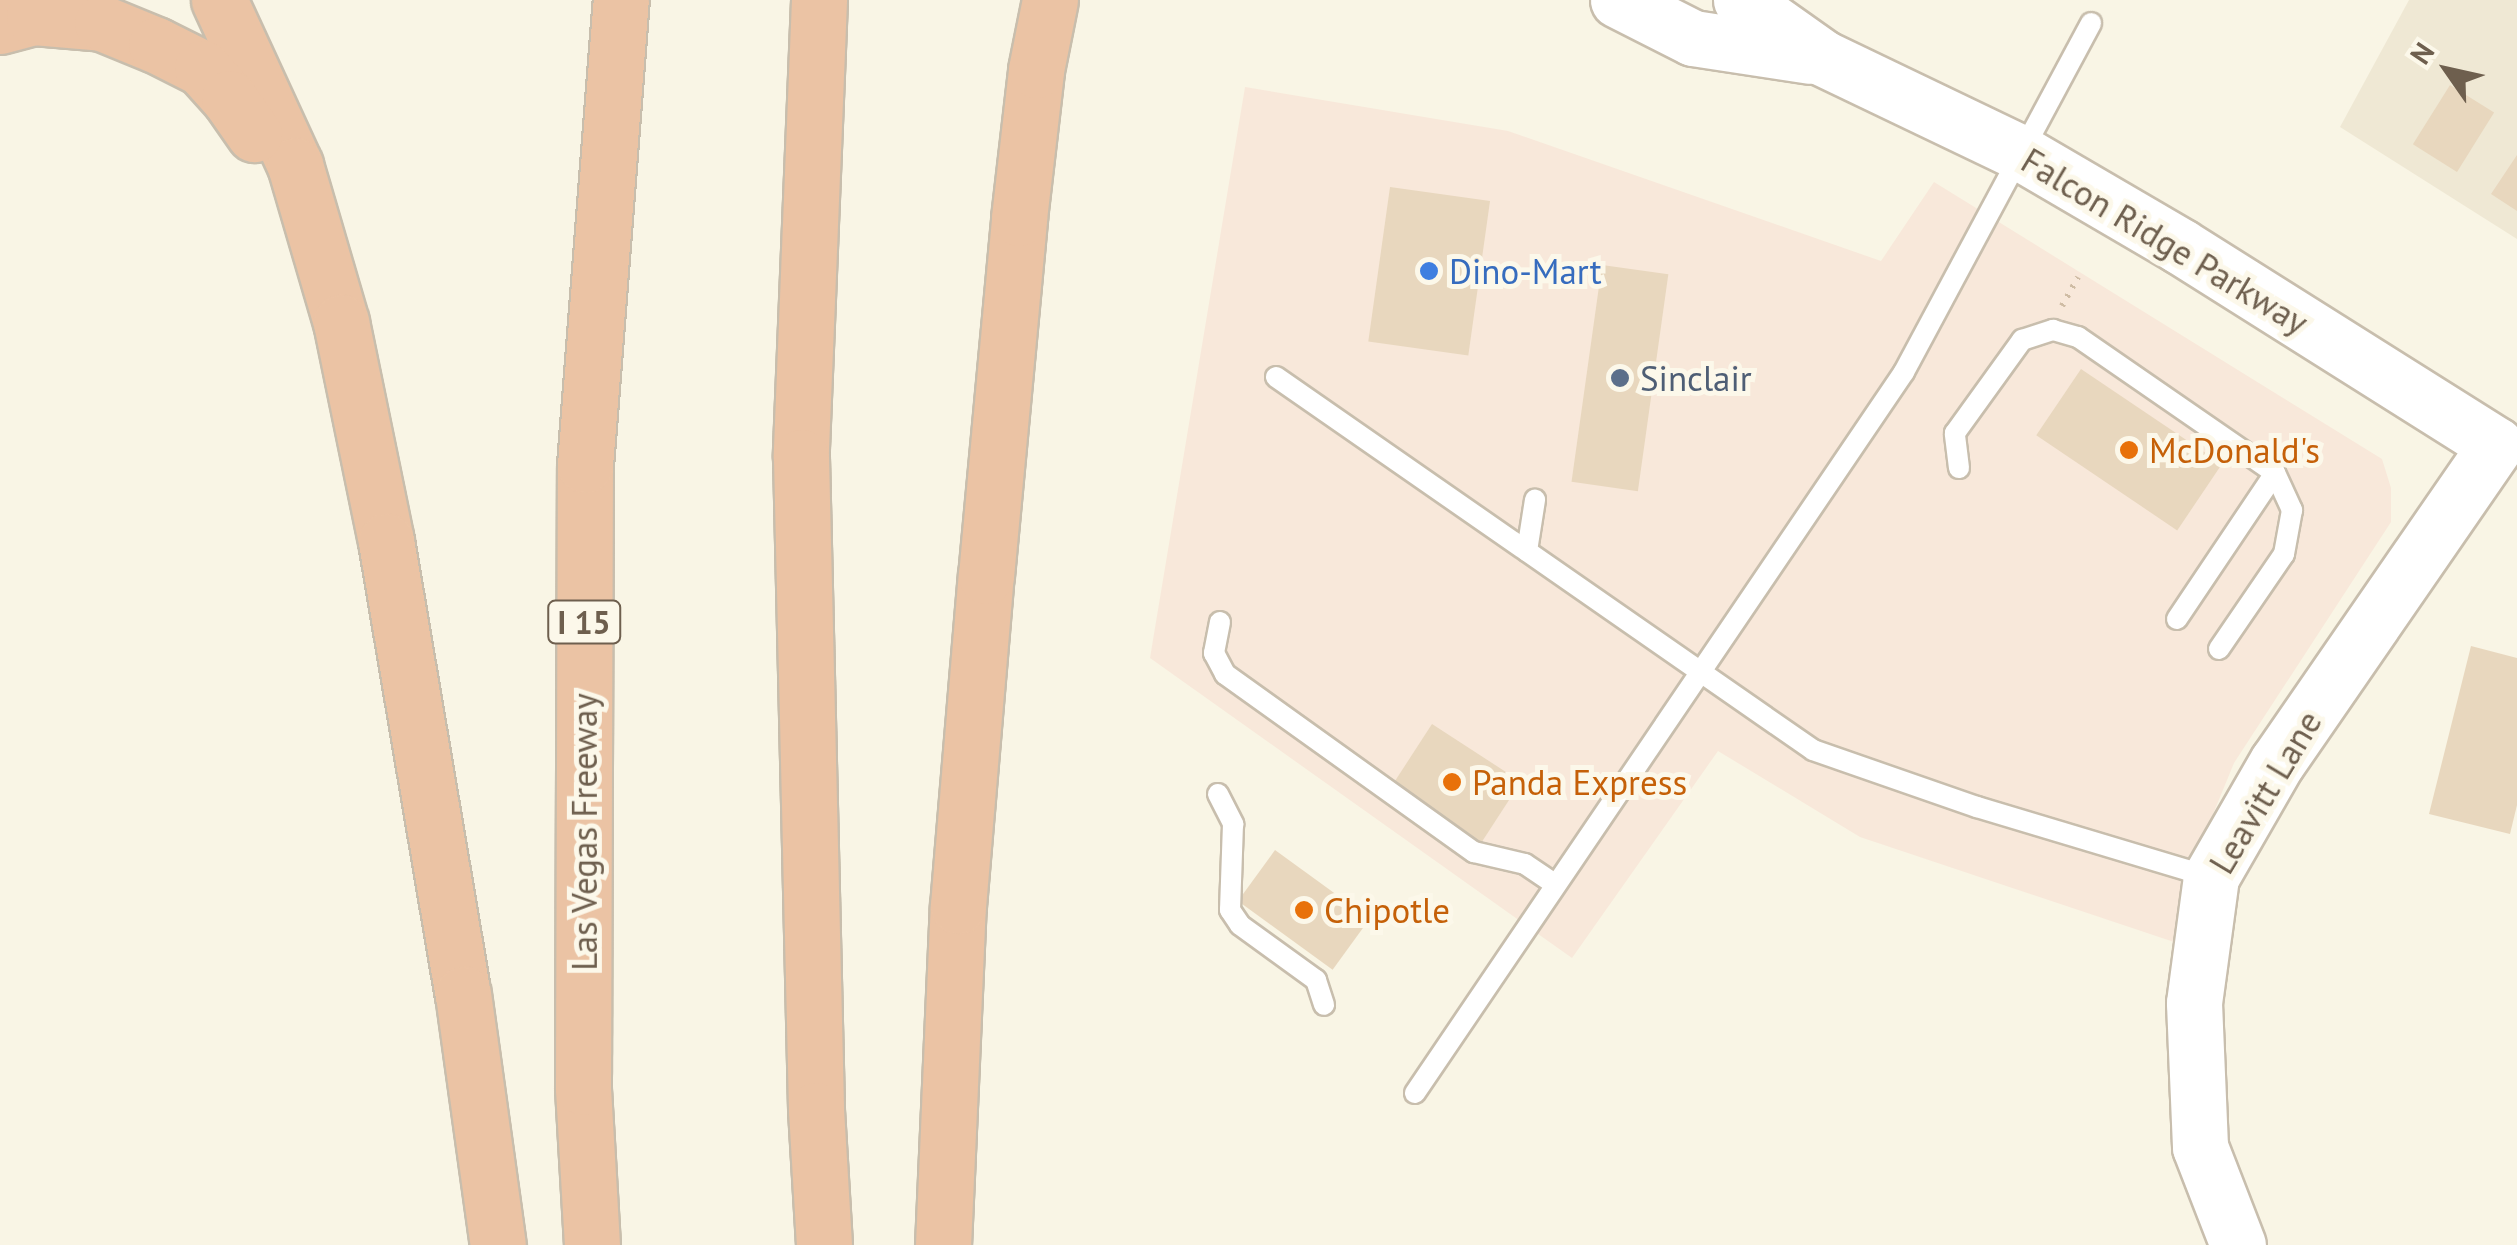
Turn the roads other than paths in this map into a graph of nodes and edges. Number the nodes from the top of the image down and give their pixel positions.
1 (219, 0) edge
2 (620, 0) edge
3 (819, 0) edge
4 (1050, 0) edge
5 (1618, 0) edge
6 (1741, 0) edge
7 (2091, 23) dead end
8 (0, 26) edge
9 (1822, 58) junction
10 (2021, 152) junction
11 (341, 322) junction
12 (1276, 377) dead end
13 (2496, 445) joint
14 (1960, 468) dead end
15 (2275, 473) junction
16 (1535, 500) dead end
17 (1527, 551) junction
18 (2177, 619) dead end
19 (1220, 622) dead end
20 (2219, 649) dead end
21 (1701, 672) junction
22 (1218, 794) dead end
23 (2211, 877) junction
24 (1556, 885) junction
25 (1324, 1005) dead end
26 (1415, 1093) dead end
27 (498, 1245) edge
28 (592, 1245) edge
29 (824, 1245) edge
30 (942, 1245) edge
31 (2238, 1245) edge

1 - 11 highway
2 - 28 highway, Las Vegas Freeway / I 15
3 - 29 highway
4 - 30 highway
5 - 9 main road, Falcon Ridge Parkway
6 - 9 main road, Falcon Ridge Parkway
7 - 10 lane
8 - 11 highway
9 - 10 main road, Falcon Ridge Parkway
10 - 13 main road, Falcon Ridge Parkway
10 - 21 lane
11 - 27 highway
12 - 17 lane
13 - 23 main road, Leavitt Lane
14 - 15 lane
15 - 18 lane
15 - 20 lane
16 - 17 lane
17 - 21 lane
19 - 24 lane
21 - 23 lane
21 - 24 lane
22 - 25 lane
23 - 31 main road, Leavitt Lane
24 - 26 lane

